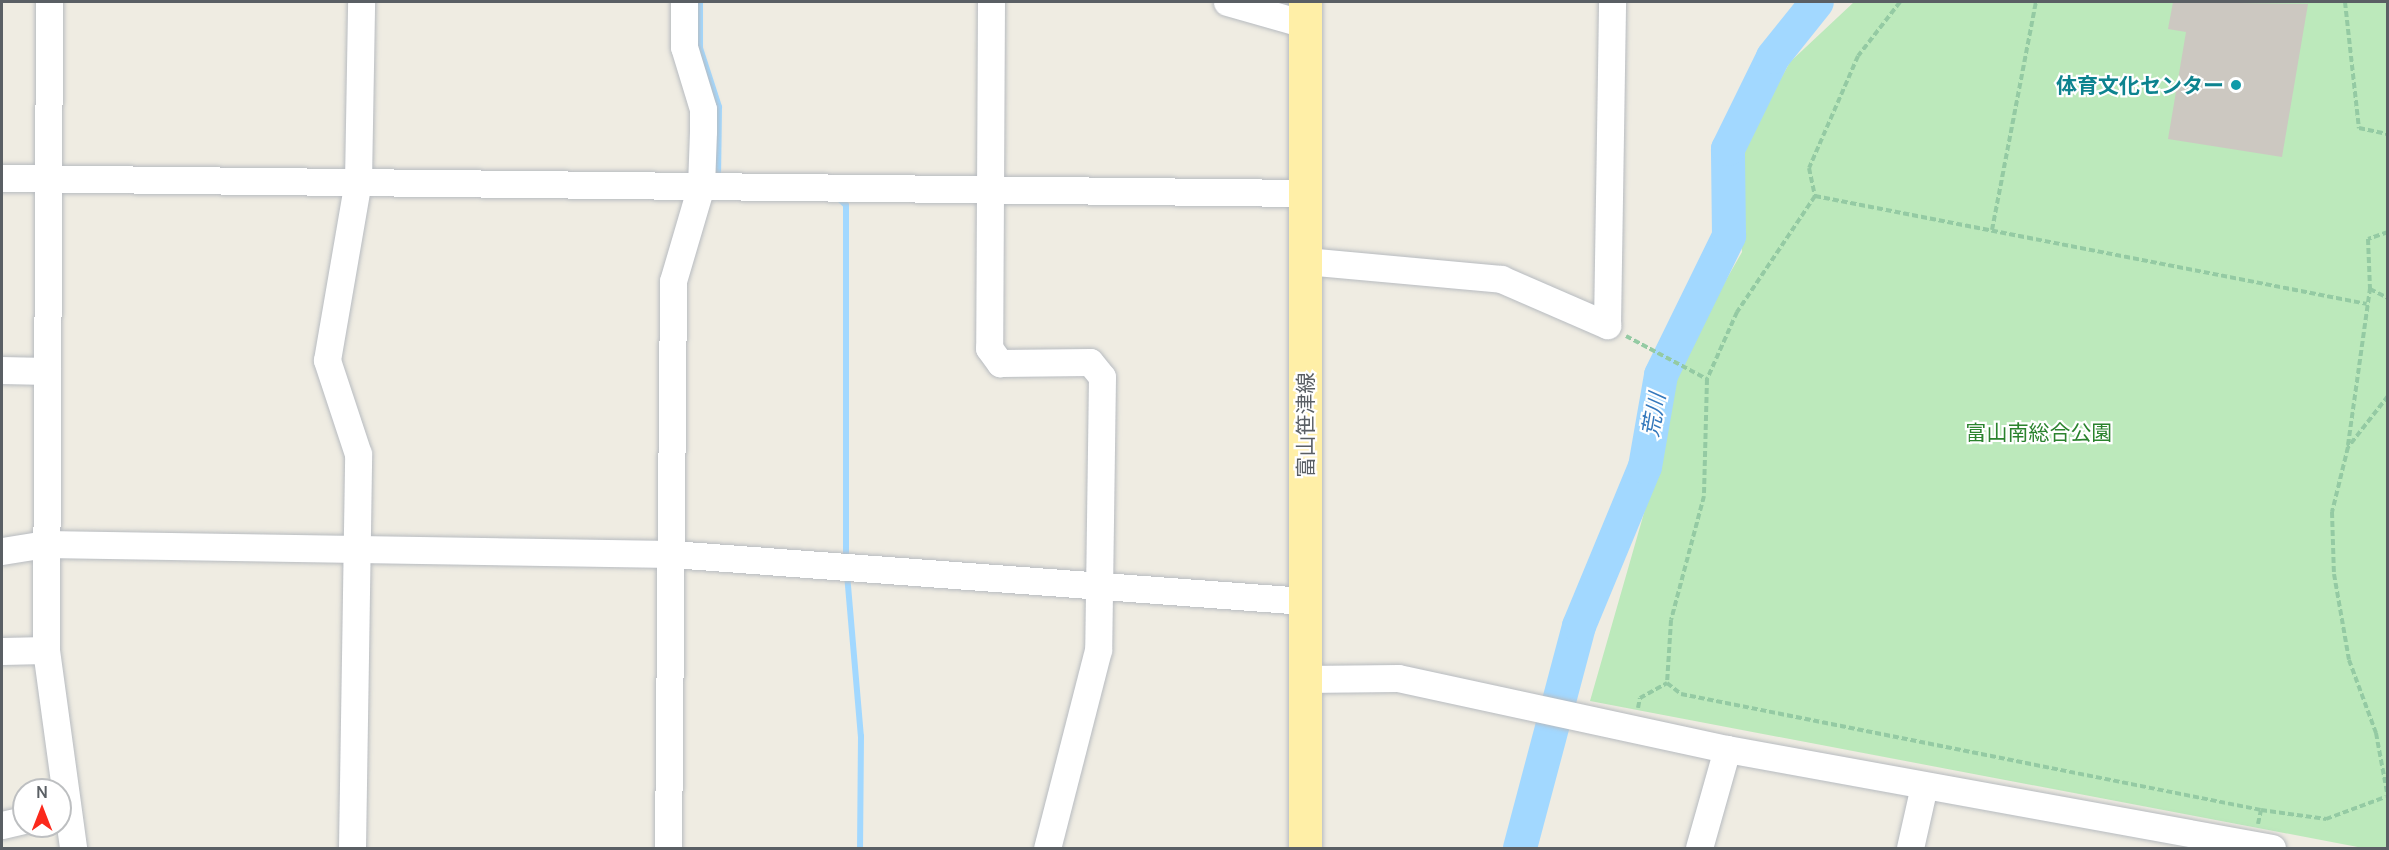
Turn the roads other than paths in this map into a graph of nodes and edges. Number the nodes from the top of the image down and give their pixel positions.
1 (49, 2) edge
2 (361, 2) edge
3 (684, 2) edge
4 (991, 2) edge
5 (1227, 2) edge
6 (1612, 2) edge
7 (1305, 13) edge
8 (2, 178) edge
9 (48, 178) junction
10 (358, 181) junction
11 (713, 186) junction
12 (988, 190) junction
13 (1305, 193) junction
14 (1305, 261) junction
15 (2, 370) edge
16 (46, 371) junction
17 (45, 544) junction
18 (356, 547) junction
19 (2, 551) edge
20 (672, 554) junction
21 (1100, 588) junction
22 (1304, 602) junction
23 (46, 650) junction
24 (2, 651) edge
25 (1304, 679) junction
26 (1726, 749) junction
27 (60, 778) edge
28 (1924, 786) junction
29 (2263, 847) edge
30 (352, 849) edge
31 (668, 849) edge
32 (1047, 849) edge
33 (1305, 849) edge
34 (1699, 849) edge
35 (1910, 849) edge

1 - 9 street
2 - 10 street
3 - 11 street
4 - 12 street
5 - 7 street
6 - 14 street
7 - 13 main road, 富山笹津線
8 - 9 street
9 - 10 street
9 - 16 street
10 - 11 street
10 - 18 street
11 - 12 street
11 - 20 street
12 - 13 street
12 - 21 street
13 - 14 main road, 富山笹津線
14 - 22 main road, 富山笹津線
15 - 16 street
16 - 17 street
17 - 18 street
17 - 19 street
17 - 23 street
18 - 20 street
18 - 30 street
20 - 21 street
20 - 31 street
21 - 22 street
21 - 32 street
22 - 25 main road, 富山笹津線
23 - 24 street
23 - 27 street
25 - 26 street
25 - 33 main road, 富山笹津線
26 - 28 street
26 - 34 street
28 - 29 street
28 - 35 street

